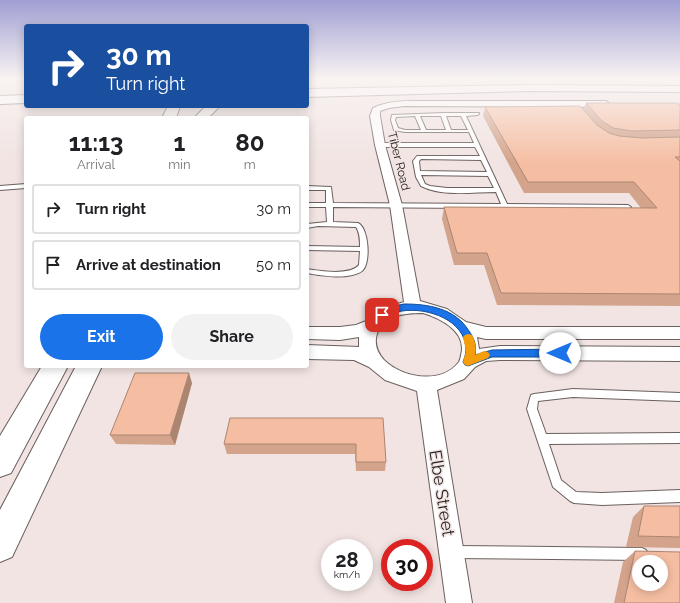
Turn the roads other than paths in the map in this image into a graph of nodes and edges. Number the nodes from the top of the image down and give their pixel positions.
1 (386, 106) edge
2 (554, 106) edge
3 (587, 106) edge
4 (211, 108) edge
5 (443, 114) junction
6 (464, 114) junction
7 (477, 114) dead end
8 (418, 115) junction
9 (203, 116) edge
10 (424, 131) junction
11 (449, 131) junction
12 (472, 131) junction
13 (478, 144) junction
14 (380, 145) junction
15 (483, 158) junction
16 (419, 173) junction
17 (491, 174) junction
18 (24, 186) edge
19 (0, 188) edge
20 (309, 188) edge
21 (498, 190) junction
22 (309, 205) edge
23 (329, 205) junction
24 (396, 205) junction
25 (505, 206) junction
26 (628, 207) edge
27 (330, 224) junction
28 (309, 226) edge
29 (309, 248) edge
30 (363, 249) junction
31 (309, 271) edge
32 (414, 307) junction
33 (371, 326) junction
34 (462, 327) junction
35 (309, 333) edge
36 (680, 333) edge
37 (309, 352) edge
38 (680, 354) edge
39 (375, 362) junction
40 (468, 362) junction
41 (54, 368) edge
42 (88, 368) edge
43 (426, 384) junction
44 (680, 397) edge
45 (680, 438) edge
46 (542, 439) junction
47 (0, 463) edge
48 (680, 496) edge
49 (0, 545) edge
50 (451, 552) junction
51 (656, 554) edge
52 (459, 603) edge

1 - 14 street, Tiber Road
2 - 3 street, Tiber Road
4 - 9 main road
5 - 6 lane
5 - 8 lane
5 - 11 lane
6 - 7 lane
6 - 12 lane
8 - 10 lane
8 - 10 lane
10 - 11 lane
11 - 12 lane
12 - 13 lane
13 - 14 lane
13 - 15 lane
14 - 24 street, Tiber Road
15 - 16 lane
15 - 17 lane
16 - 17 lane
16 - 21 lane
17 - 21 lane
18 - 19 lane
20 - 23 lane
21 - 25 lane
22 - 23 lane
23 - 24 lane
23 - 27 lane
24 - 25 lane
24 - 32 street, Tiber Road
25 - 26 lane
27 - 28 lane
27 - 30 lane
29 - 30 lane
30 - 31 lane
32 - 33 street
32 - 34 street
33 - 35 street
33 - 39 street
34 - 36 street
34 - 40 street
37 - 39 street
38 - 40 street
39 - 43 street
40 - 43 street
41 - 47 main road
42 - 49 main road
43 - 50 street, Elbe Street
44 - 46 lane
45 - 46 lane
46 - 48 lane
50 - 51 lane
50 - 52 street, Elbe Street

